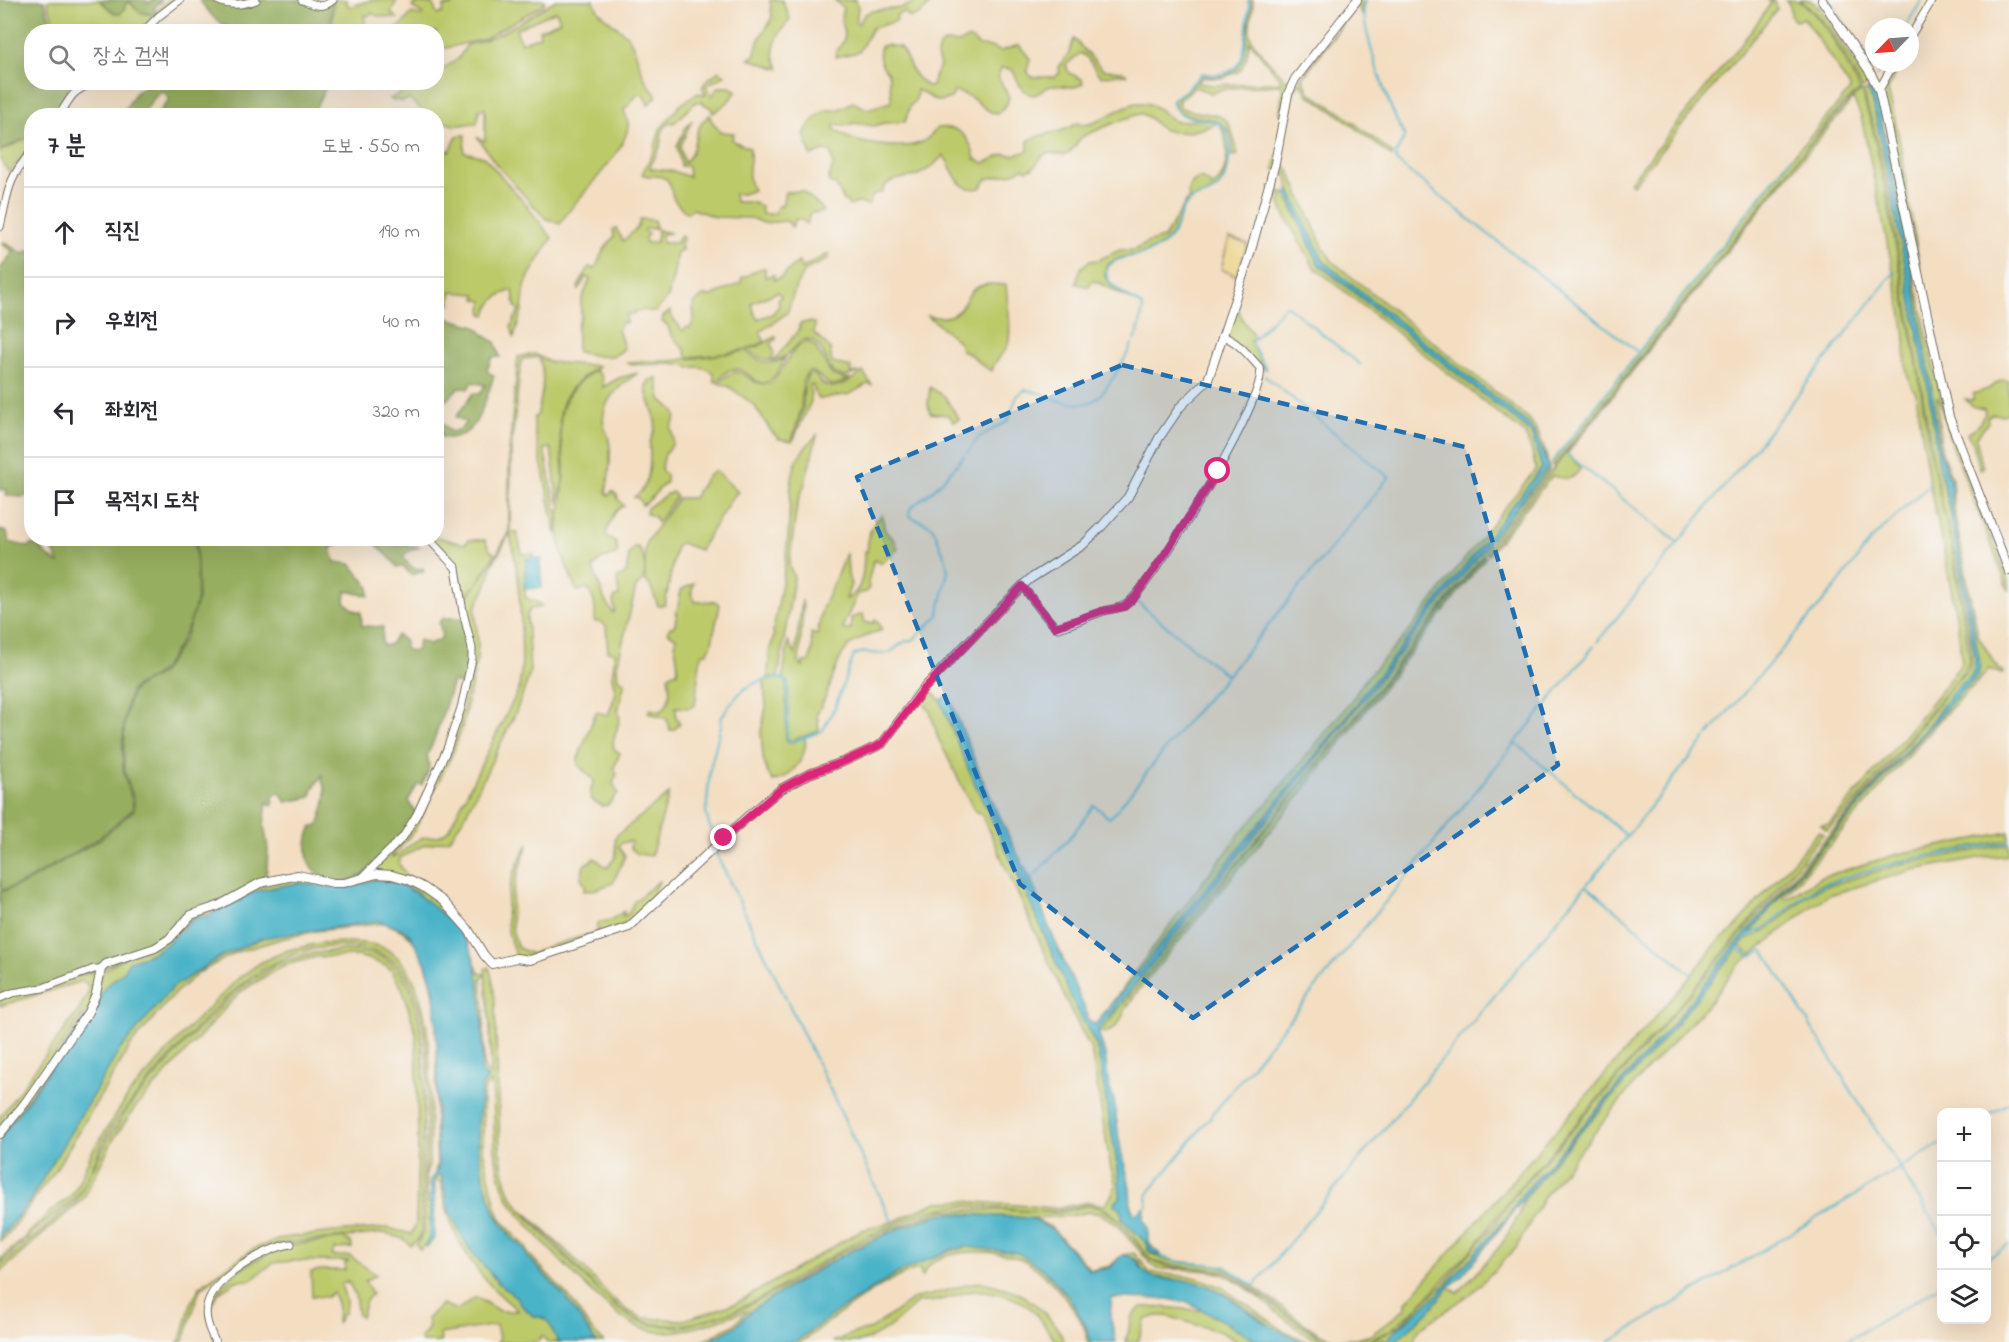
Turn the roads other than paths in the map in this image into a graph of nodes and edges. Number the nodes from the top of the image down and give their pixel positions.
1 (180, 0) edge
2 (217, 0) edge
3 (256, 0) edge
4 (302, 0) edge
5 (333, 0) edge
6 (1357, 0) edge
7 (1822, 0) edge
8 (1932, 0) edge
9 (1919, 22) edge
10 (151, 24) edge
11 (1889, 72) edge
12 (76, 90) edge
13 (1878, 90) junction
14 (64, 108) edge
15 (24, 160) edge
16 (0, 227) edge
17 (1222, 336) junction
18 (435, 546) edge
19 (2009, 571) edge
20 (1022, 586) junction
21 (364, 876) junction
22 (101, 969) junction
23 (0, 998) edge
24 (0, 1134) edge
25 (291, 1244) dead end
26 (215, 1342) edge

1 - 10 street
2 - 3 street
4 - 5 street
6 - 17 street
7 - 13 street
8 - 9 street
11 - 13 street
12 - 14 street
13 - 19 street
15 - 16 street
17 - 20 street
17 - 20 street
18 - 21 street
20 - 21 street
21 - 22 street
22 - 23 street
22 - 24 street
25 - 26 street

